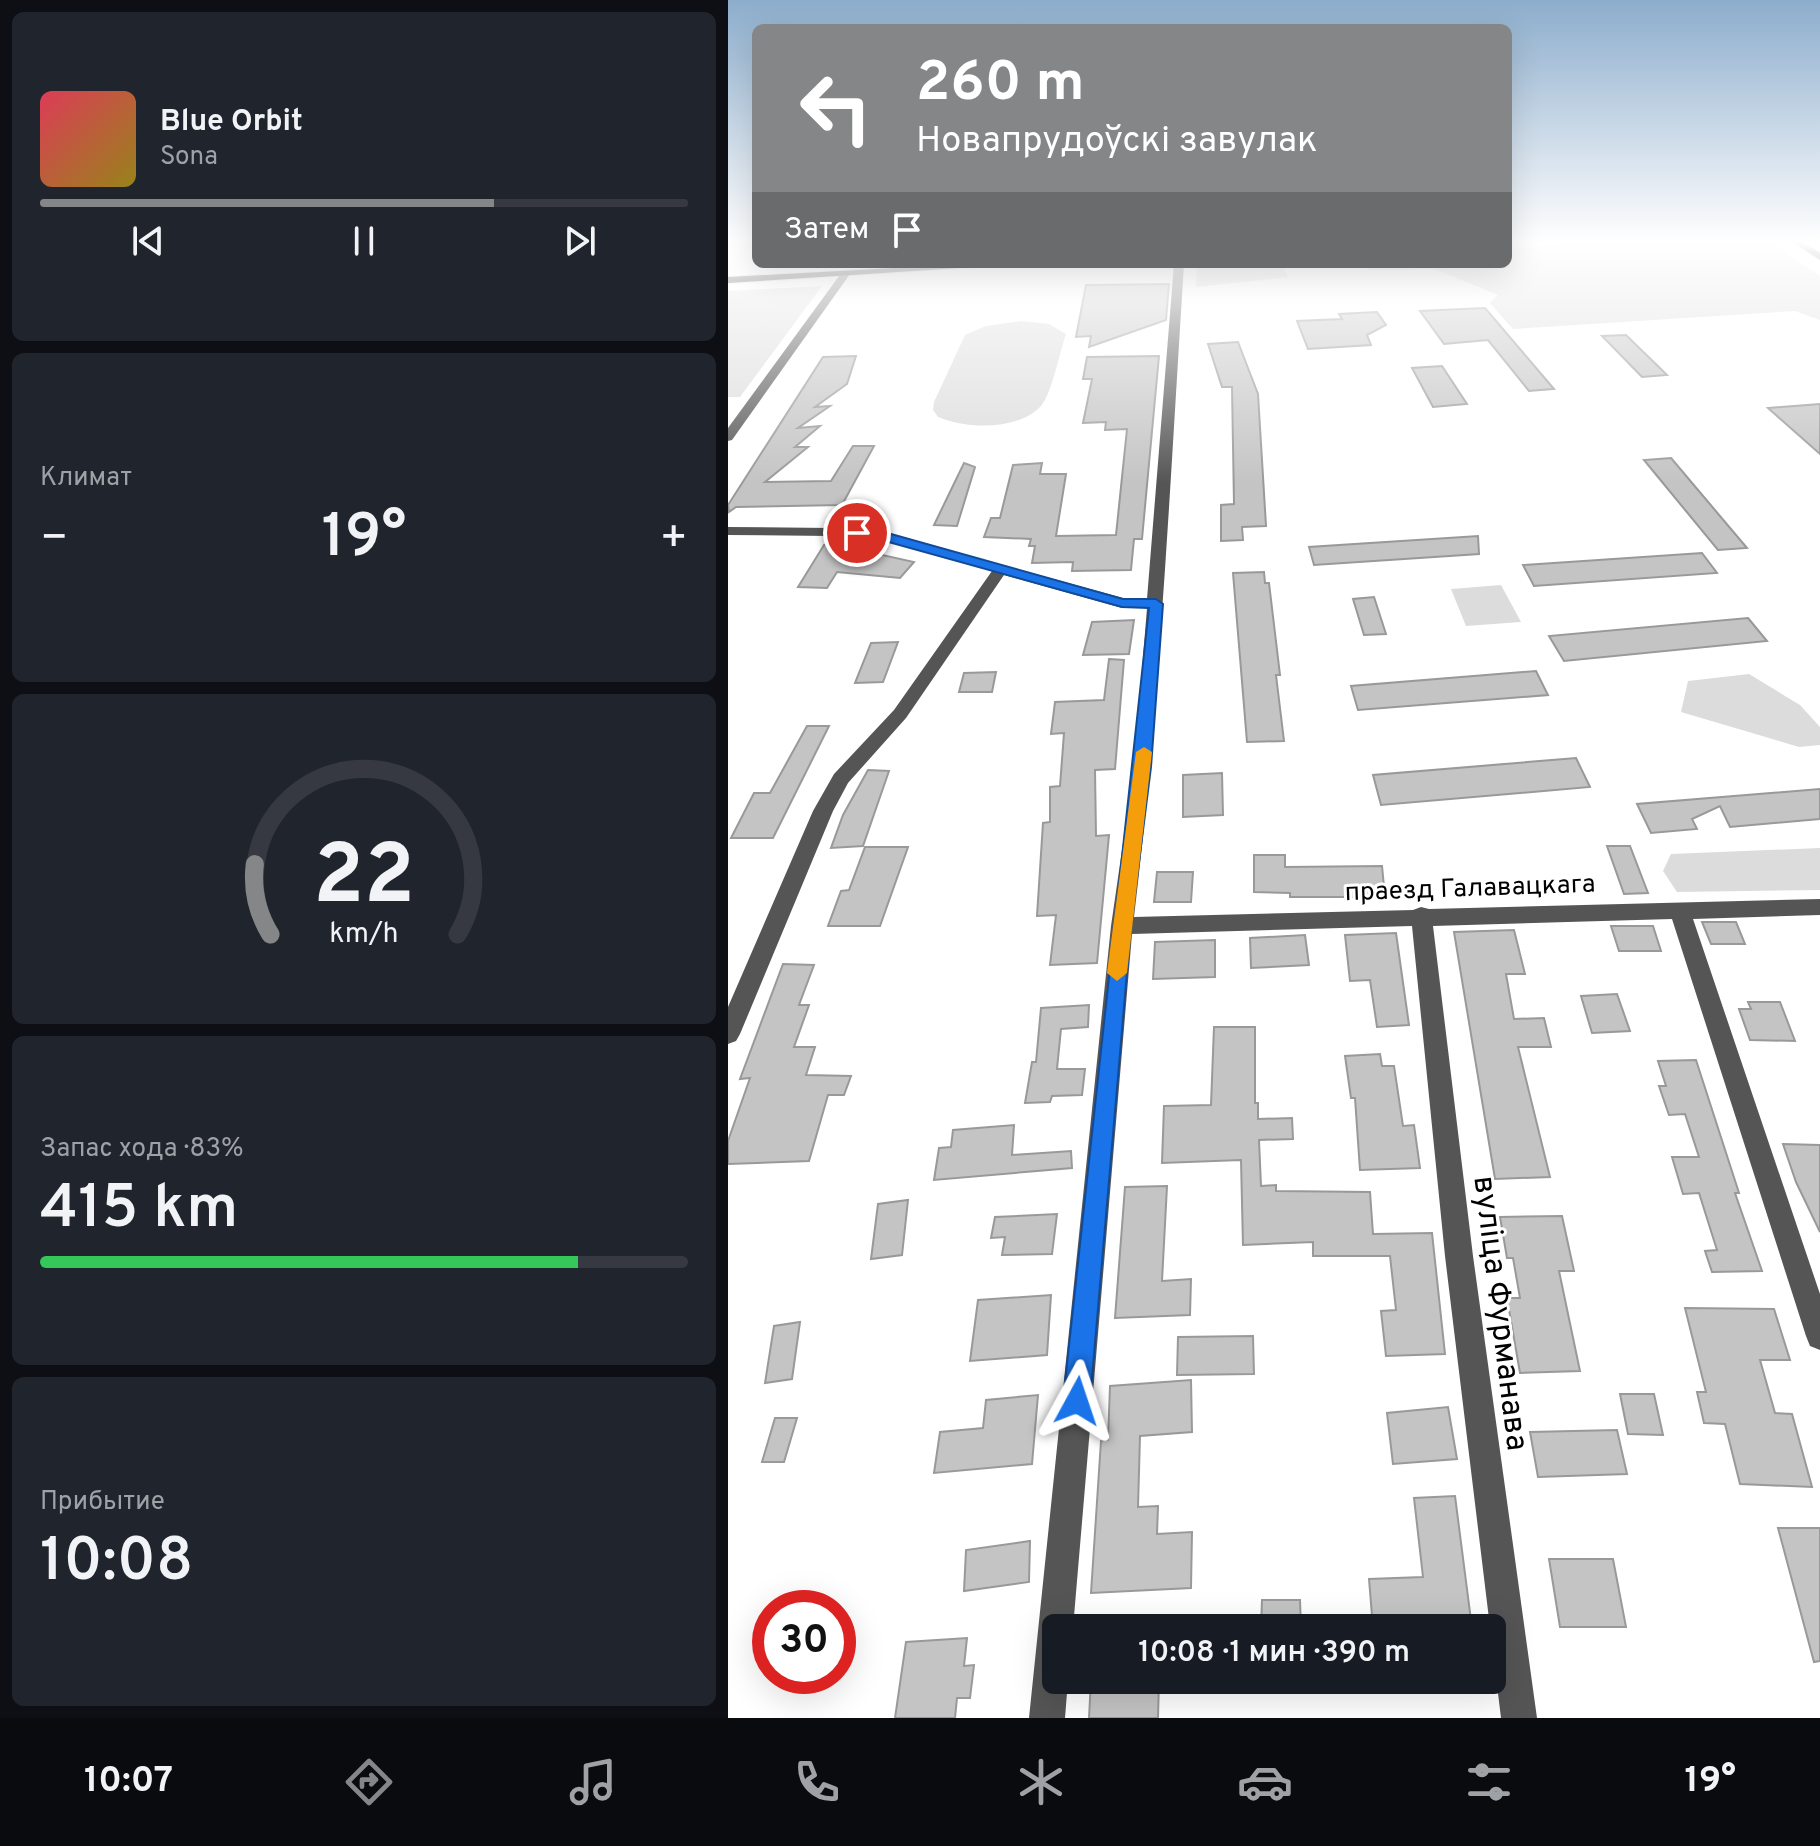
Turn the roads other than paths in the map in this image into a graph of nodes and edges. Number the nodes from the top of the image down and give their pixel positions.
1 (810, 322) edge
2 (1175, 322) edge
3 (728, 437) edge
4 (728, 531) edge
5 (1000, 570) junction
6 (1156, 604) junction
7 (1820, 907) edge
8 (1679, 909) junction
9 (1421, 915) junction
10 (1122, 926) junction
11 (728, 1034) edge
12 (1820, 1336) edge
13 (1047, 1718) edge
14 (1519, 1718) edge

1 - 3 street
2 - 6 street
4 - 5 street
5 - 6 street
5 - 11 street
6 - 10 street
7 - 8 street, праезд Галавацкага
8 - 9 street, праезд Галавацкага
8 - 12 street
9 - 10 street, праезд Галавацкага
9 - 14 street, вуліца Фурманава
10 - 13 street

